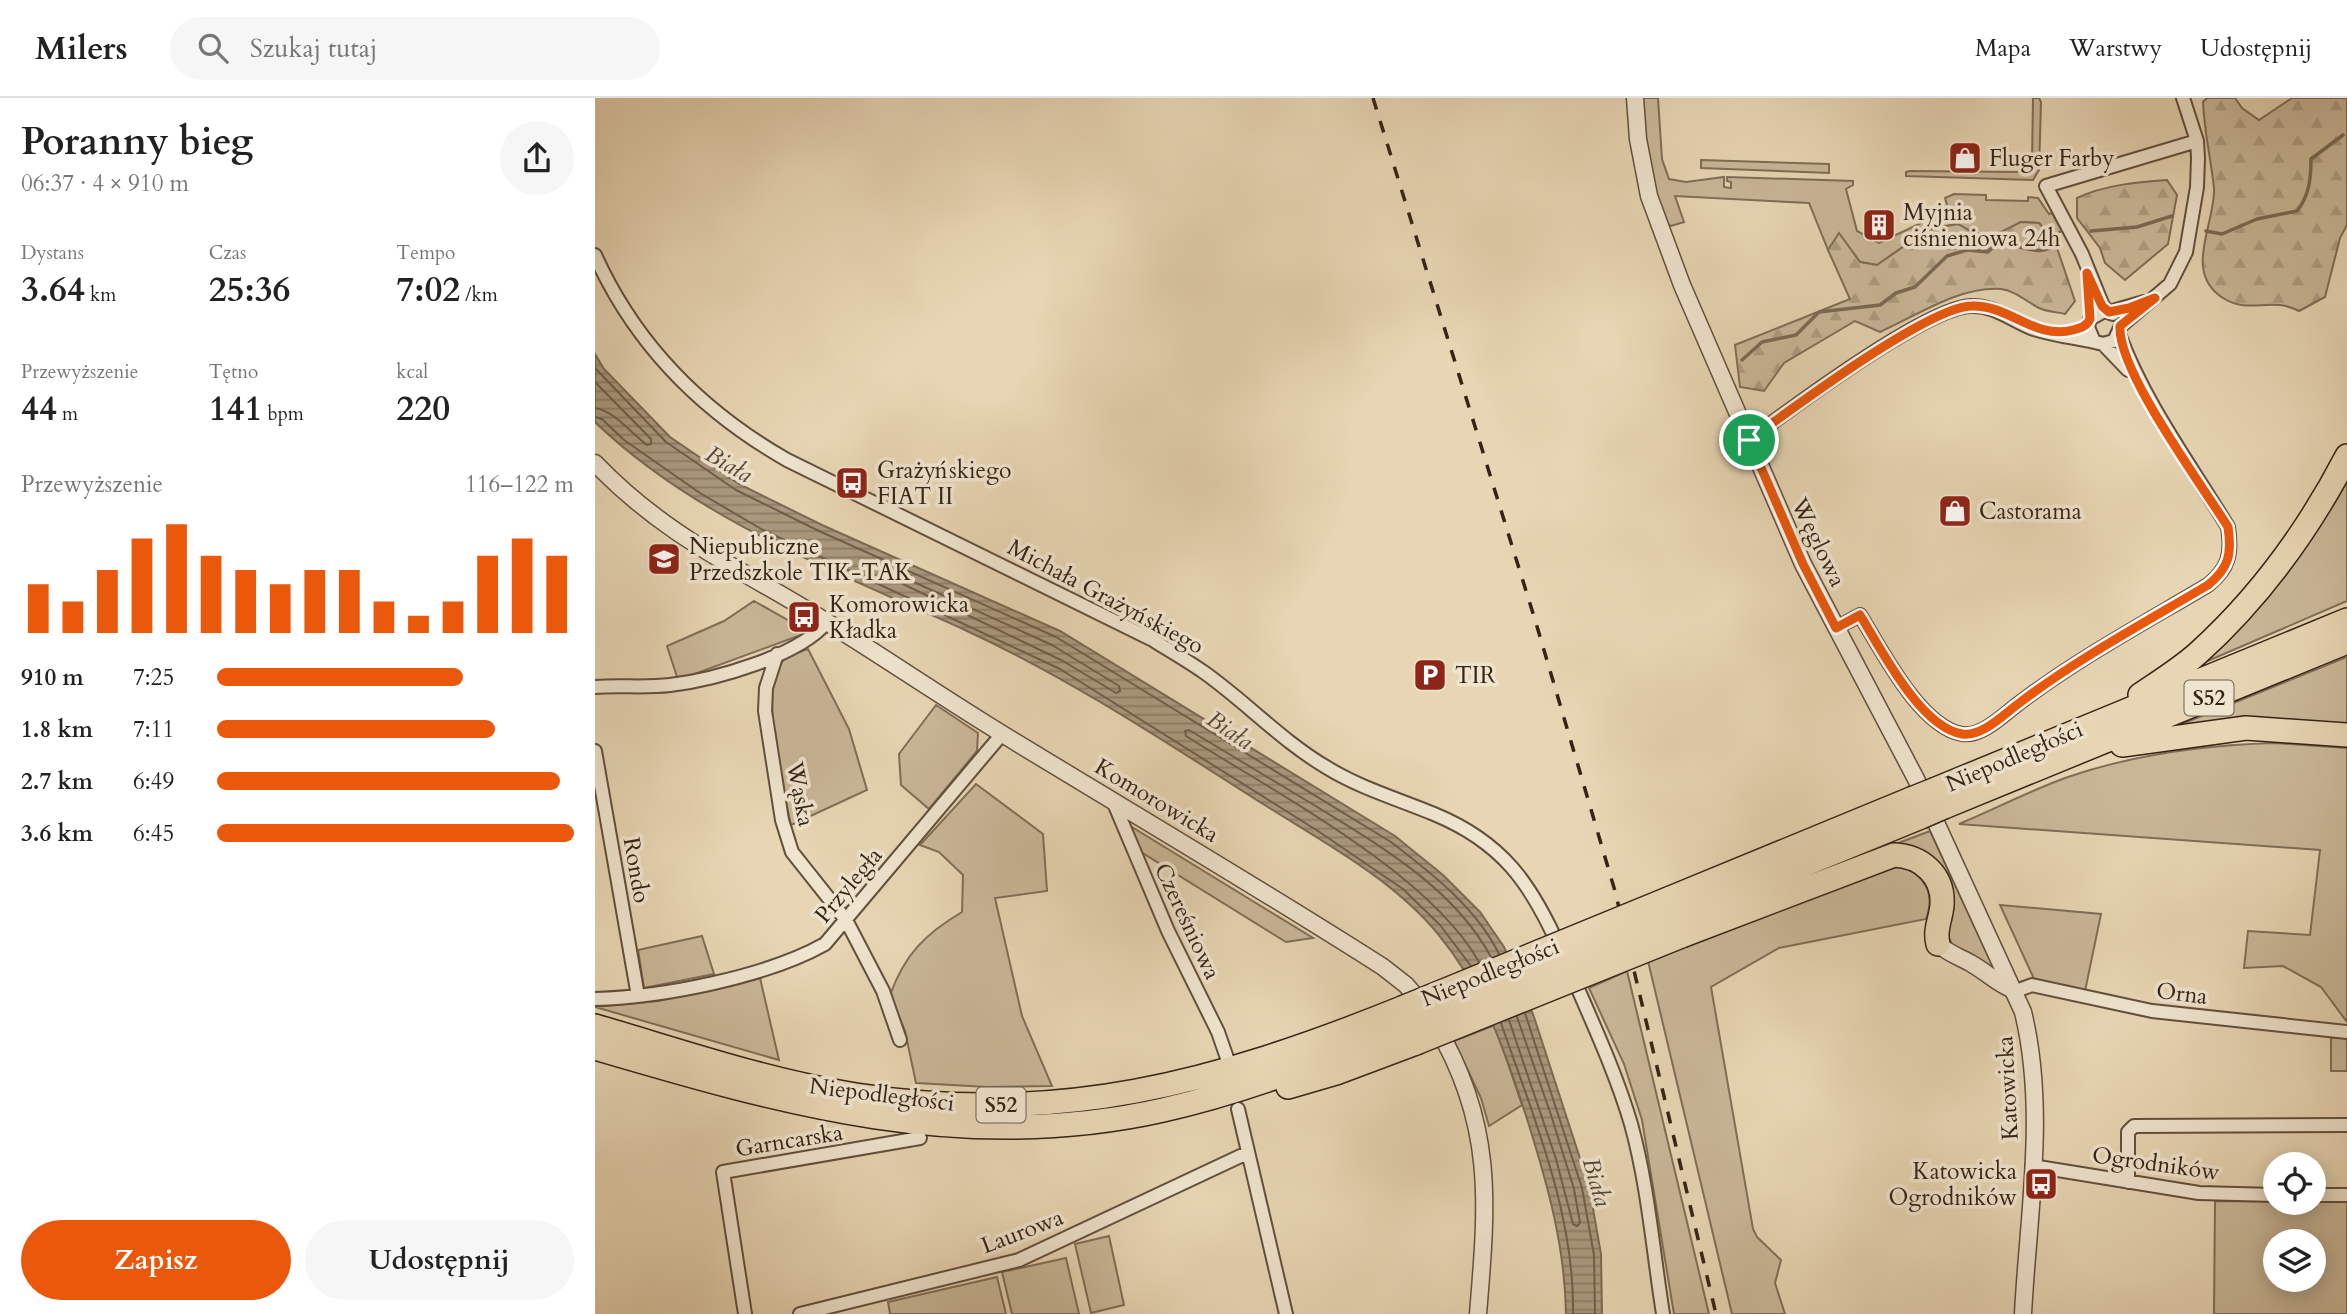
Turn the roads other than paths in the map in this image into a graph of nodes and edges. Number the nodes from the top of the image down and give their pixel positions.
1 (1635, 98) edge
2 (2183, 98) edge
3 (2197, 141) junction
4 (595, 255) edge
5 (2087, 273) junction
6 (2155, 298) junction
7 (2109, 312) junction
8 (2089, 321) junction
9 (2120, 330) junction
10 (2050, 333) junction
11 (2098, 341) junction
12 (2141, 387) junction
13 (1749, 440) junction
14 (2347, 456) edge
15 (595, 463) edge
16 (2347, 620) edge
17 (827, 622) junction
18 (1836, 628) junction
19 (2347, 642) edge
20 (777, 654) junction
21 (595, 687) edge
22 (2105, 718) junction
23 (1002, 734) junction
24 (2347, 734) edge
25 (595, 751) edge
26 (2071, 755) junction
27 (1940, 798) junction
28 (1113, 801) junction
29 (1943, 835) joint
30 (1676, 917) junction
31 (846, 920) junction
32 (1938, 944) joint
33 (2016, 991) junction
34 (638, 996) junction
35 (595, 999) edge
36 (595, 1026) edge
37 (1408, 1026) junction
38 (2347, 1032) edge
39 (900, 1040) dead end
40 (595, 1048) edge
41 (1227, 1058) dead end
42 (1238, 1109) dead end
43 (2347, 1125) edge
44 (920, 1138) dead end
45 (1247, 1153) junction
46 (2032, 1166) junction
47 (2129, 1182) junction
48 (2263, 1195) edge
49 (2326, 1195) edge
50 (2347, 1195) edge
51 (745, 1314) edge
52 (803, 1314) edge
53 (1286, 1314) edge
54 (1478, 1314) edge
55 (1663, 1314) edge
56 (2023, 1314) edge

1 - 13 street, Węglowa
2 - 3 street
3 - 5 street
3 - 6 street
4 - 55 street, Michała Grażyńskiego
5 - 7 street
5 - 8 street
6 - 7 street
6 - 9 street
7 - 8 street
7 - 9 street
8 - 10 street
8 - 11 street
9 - 11 street
9 - 12 street
10 - 11 street
10 - 13 street
11 - 12 street
12 - 18 street
13 - 18 street, Węglowa
14 - 22 highway
15 - 17 street, Komorowicka
16 - 22 highway, Niepodległości / S52
17 - 20 street
17 - 23 street, Komorowicka
18 - 29 street, Węglowa
19 - 26 highway, Niepodległości / S52
20 - 21 street
20 - 31 street, Wąska
22 - 27 highway, Niepodległości / S52
23 - 28 street, Komorowicka
23 - 31 street, Przyległa
24 - 26 highway
25 - 34 street, Rondo
26 - 27 highway, Niepodległości / S52
27 - 30 highway, Niepodległości / S52, bridge
28 - 41 street, Czereśniowa
28 - 54 street, Komorowicka
29 - 33 street, Katowicka
30 - 32 highway
30 - 37 highway, Niepodległości / S52, bridge
31 - 34 street, Przyległa
31 - 39 street, Wąska
32 - 33 street
33 - 38 street, Orna
33 - 46 street, Katowicka
34 - 35 street, Przyległa
36 - 37 highway, Niepodległości / S52
37 - 40 highway, Niepodległości / S52
42 - 45 street
43 - 47 street
44 - 51 street, Garncarska
45 - 52 street, Laurowa
45 - 53 street
46 - 47 street, Ogrodników
46 - 56 street, Katowicka
47 - 48 street, Ogrodników
49 - 50 street

